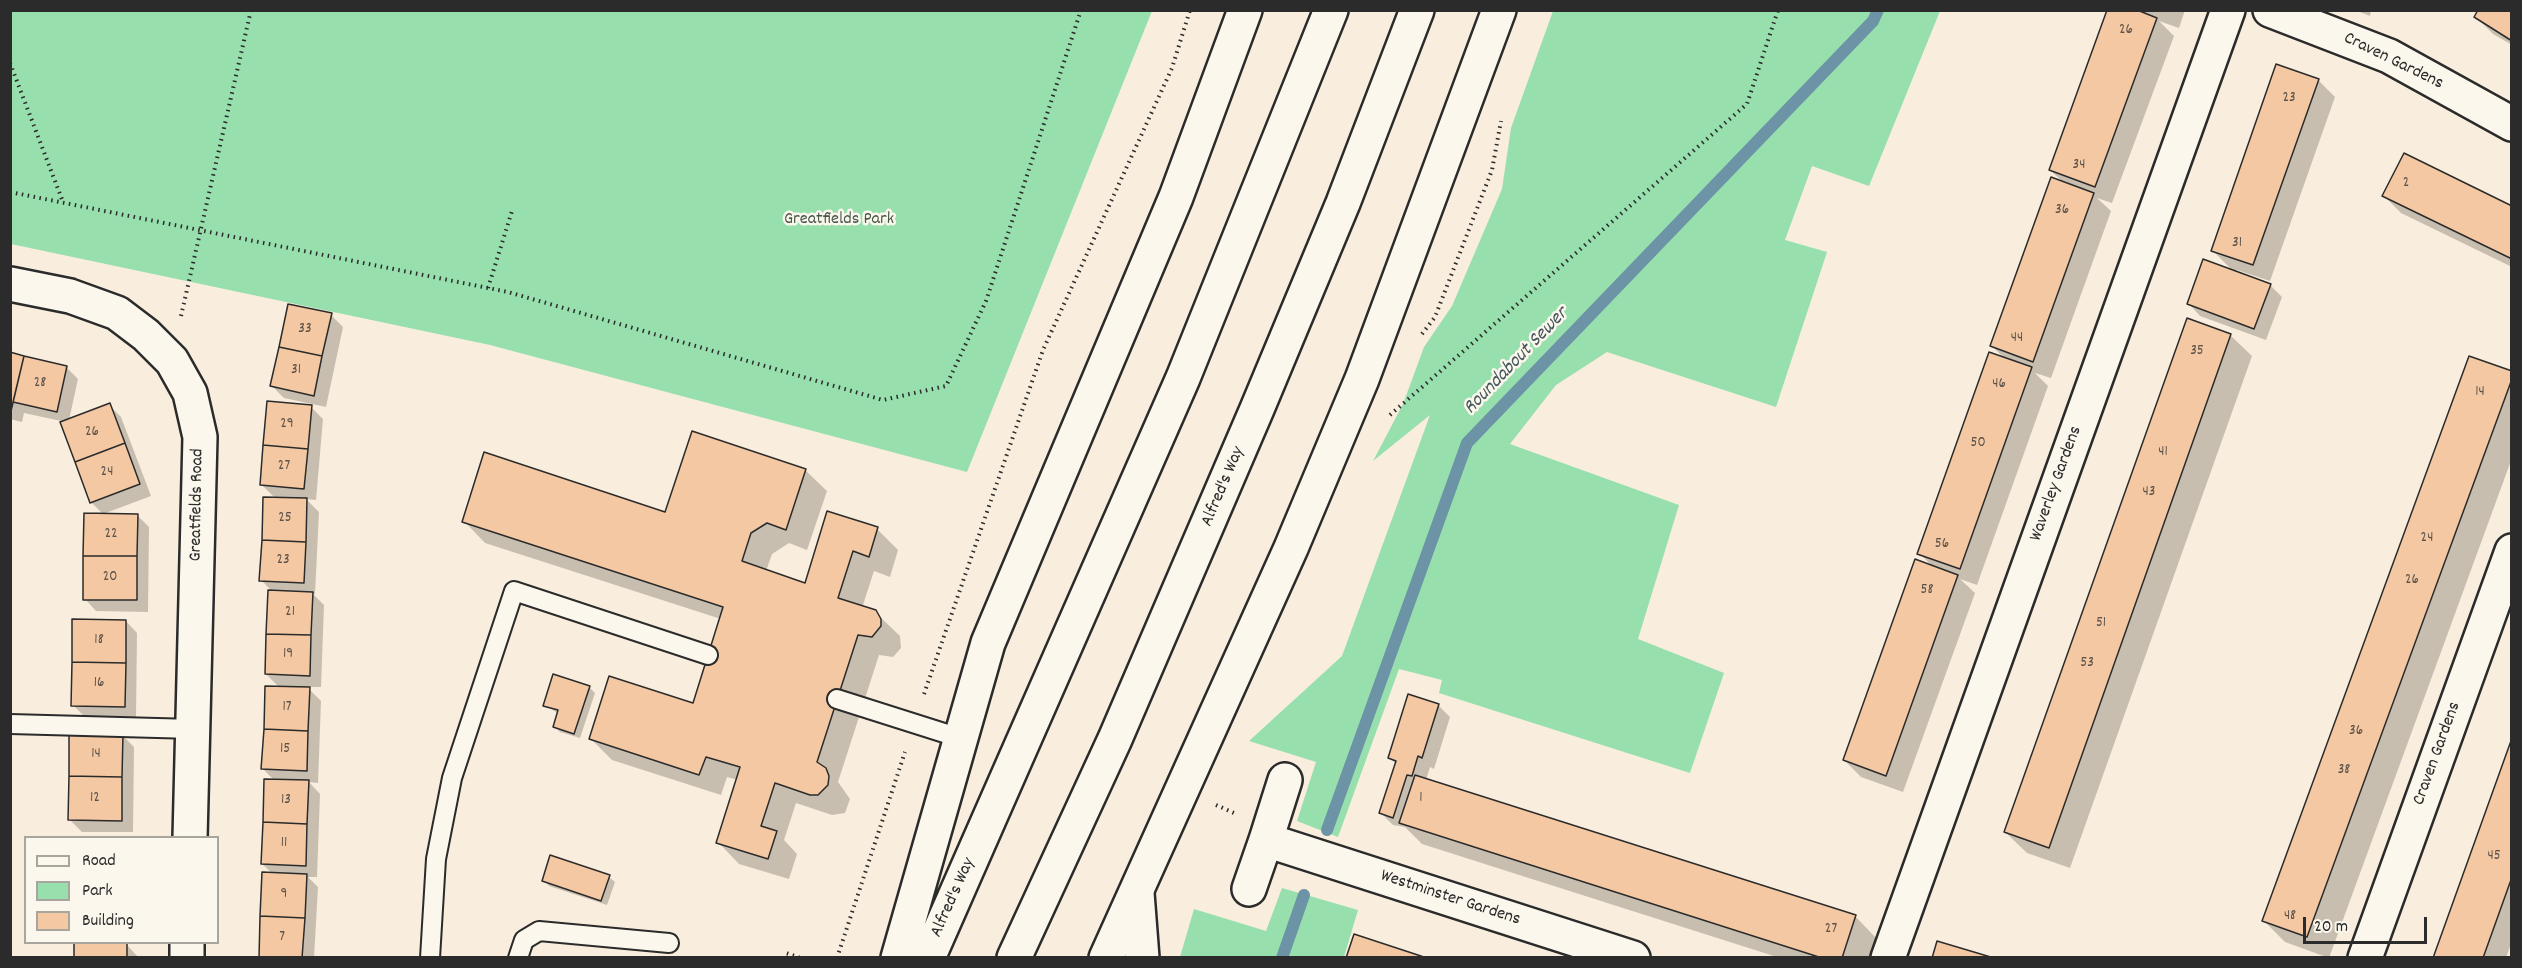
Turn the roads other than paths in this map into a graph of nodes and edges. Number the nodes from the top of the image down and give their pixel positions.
1 (1245, 10) edge
2 (1331, 10) edge
3 (1417, 10) edge
4 (1499, 10) edge
5 (2228, 10) edge
6 (2270, 10) edge
7 (2511, 124) edge
8 (10, 284) edge
9 (2511, 551) edge
10 (708, 655) dead end
11 (837, 699) dead end
12 (10, 724) edge
13 (194, 729) junction
14 (960, 738) junction
15 (1285, 780) dead end
16 (190, 836) edge
17 (1266, 840) junction
18 (1249, 889) dead end
19 (1137, 893) junction
20 (669, 943) dead end
21 (430, 957) edge
22 (518, 957) edge
23 (898, 957) edge
24 (928, 957) edge
25 (1014, 957) edge
26 (1106, 957) edge
27 (1143, 957) edge
28 (1634, 957) edge
29 (1888, 957) edge
30 (2365, 957) edge

1 - 14 main road
2 - 24 main road, Alfred's Way
3 - 25 main road, Alfred's Way
4 - 19 main road
5 - 29 main road, Waverley Gardens
6 - 7 main road, Craven Gardens
8 - 13 main road, Greatfields Road
9 - 30 main road, Craven Gardens
10 - 21 lane
11 - 14 lane
12 - 13 lane
13 - 16 main road, Greatfields Road
14 - 23 main road
15 - 17 main road
17 - 18 main road
17 - 28 main road, Westminster Gardens
19 - 26 main road
19 - 27 main road
20 - 22 lane

